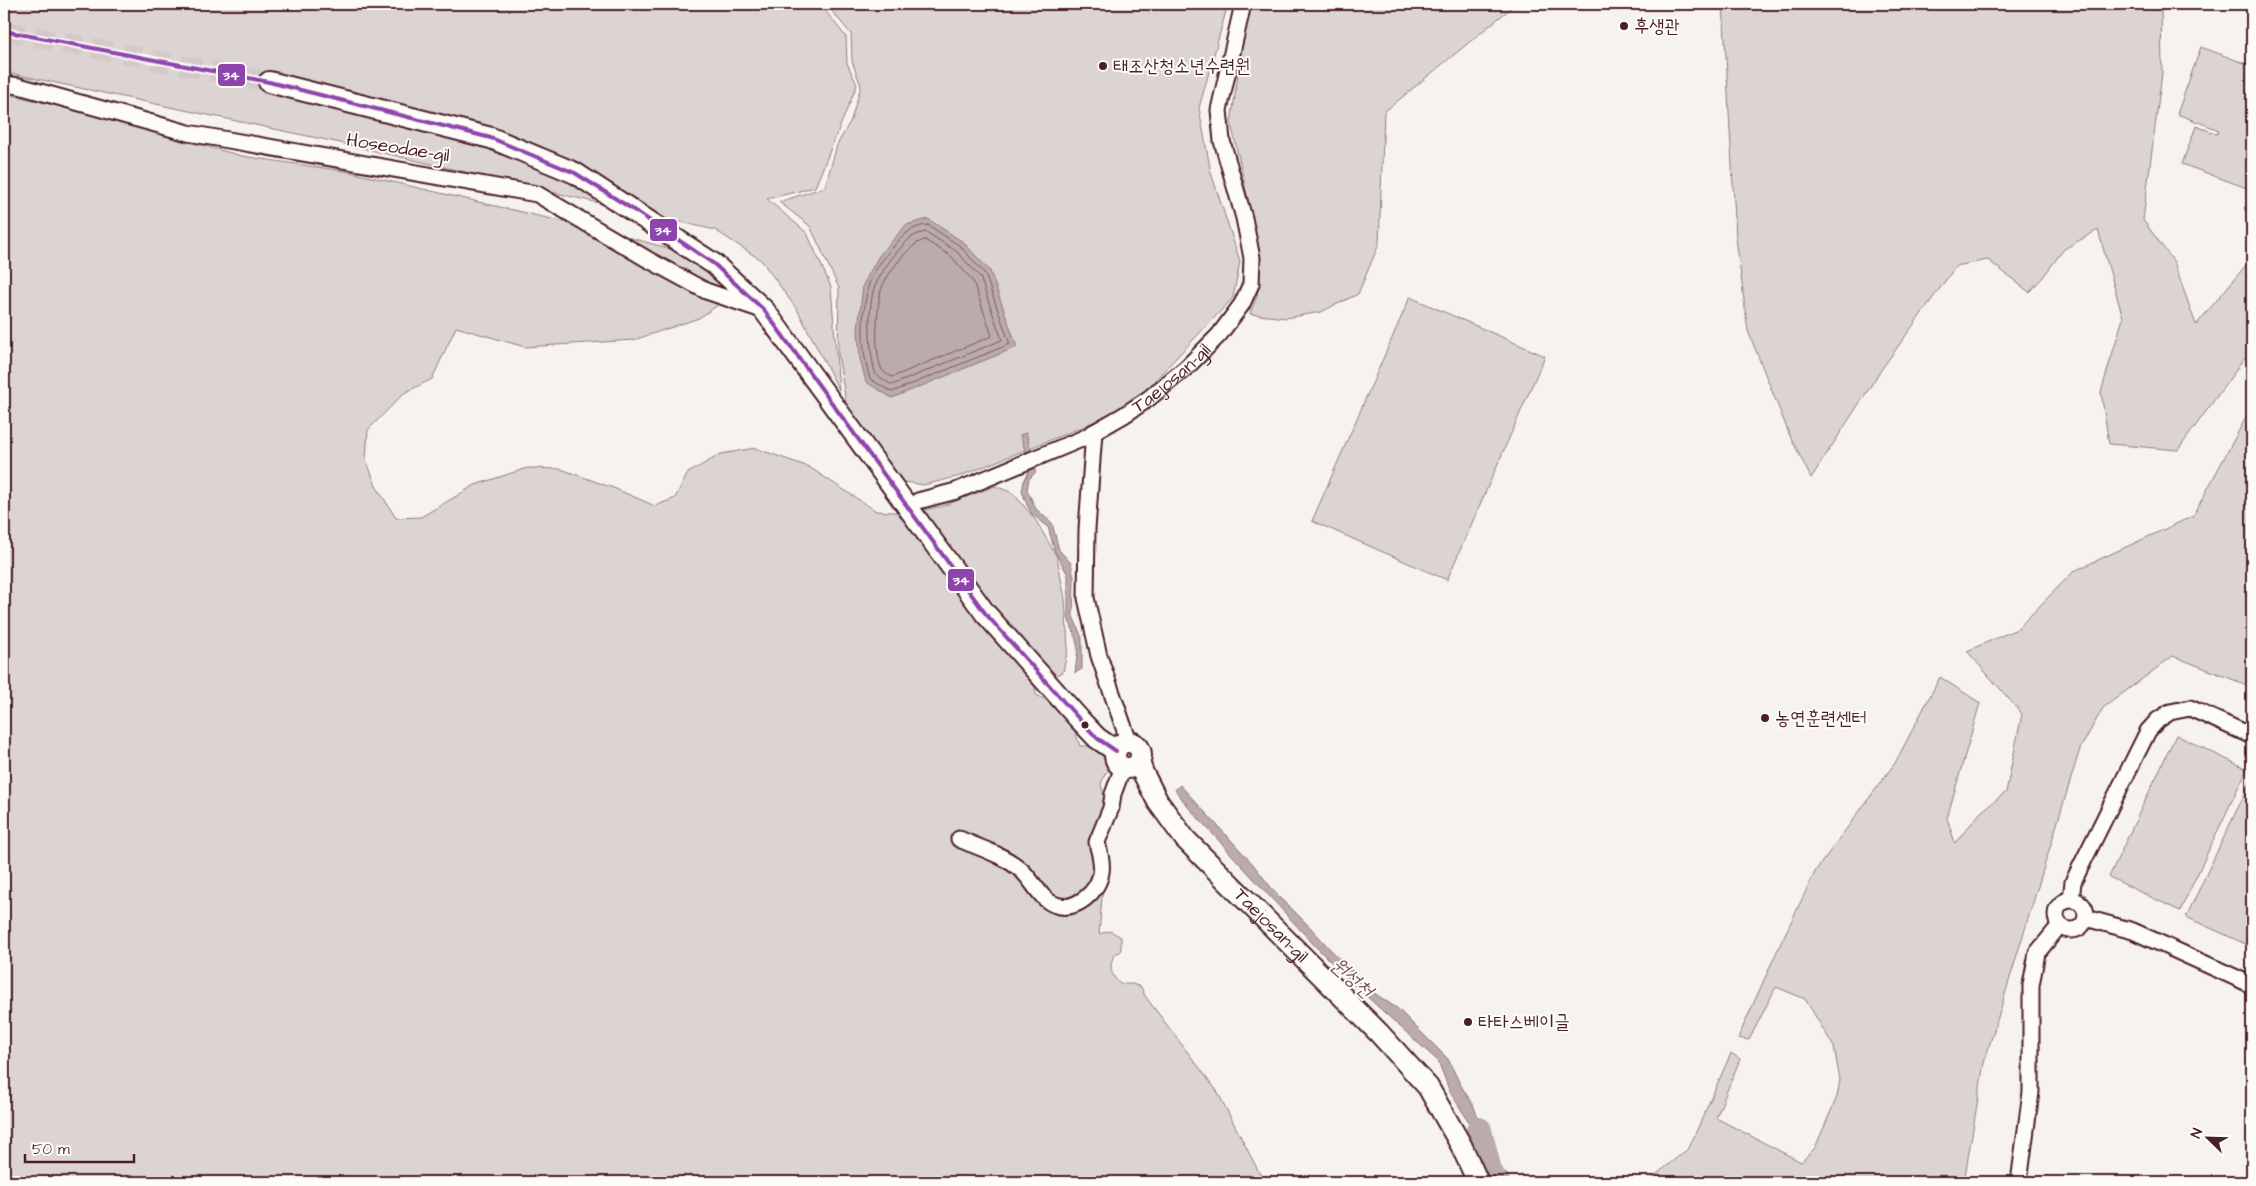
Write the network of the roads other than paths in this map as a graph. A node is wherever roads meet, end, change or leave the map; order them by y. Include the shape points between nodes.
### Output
1 (1243, 4) edge
2 (269, 82) tunnel mouth
3 (4, 84) edge
4 (764, 310) junction
5 (1094, 432) junction
6 (918, 500) dead end
7 (2252, 736) edge
8 (1127, 756) junction
9 (959, 839) dead end
10 (2071, 899) junction
11 (2086, 918) junction
12 (2060, 925) junction
13 (2252, 985) edge
14 (1478, 1182) edge
15 (2019, 1182) edge

1 - 5 street, Taejosan-gil via 1220,110 1222,141 1252,258 1251,284 1242,304 1219,335 1187,366 1148,399
2 - 4 street via 491,138 575,173 714,264
3 - 4 street, Hoseodae-gil via 188,133 537,194 706,291
4 - 8 street via 985,612 1097,738
5 - 6 street via 956,491
5 - 8 street, Taejosan-gil via 1086,598
7 - 10 street via 2190,708 2170,712 2158,720 2148,731 2073,882
8 - 9 street via 1097,842 1102,857 1101,874 1097,886 1079,902 1057,906 1043,897 1034,883 1015,866
8 - 14 street, Taejosan-gil via 1143,773 1158,802 1185,839 1380,1033 1428,1087
10 - 11 street via 2084,906
10 - 12 street via 2057,910
11 - 12 street via 2083,925 2074,930
11 - 13 street via 2133,931
12 - 15 street via 2037,954 2031,985 2031,1092

